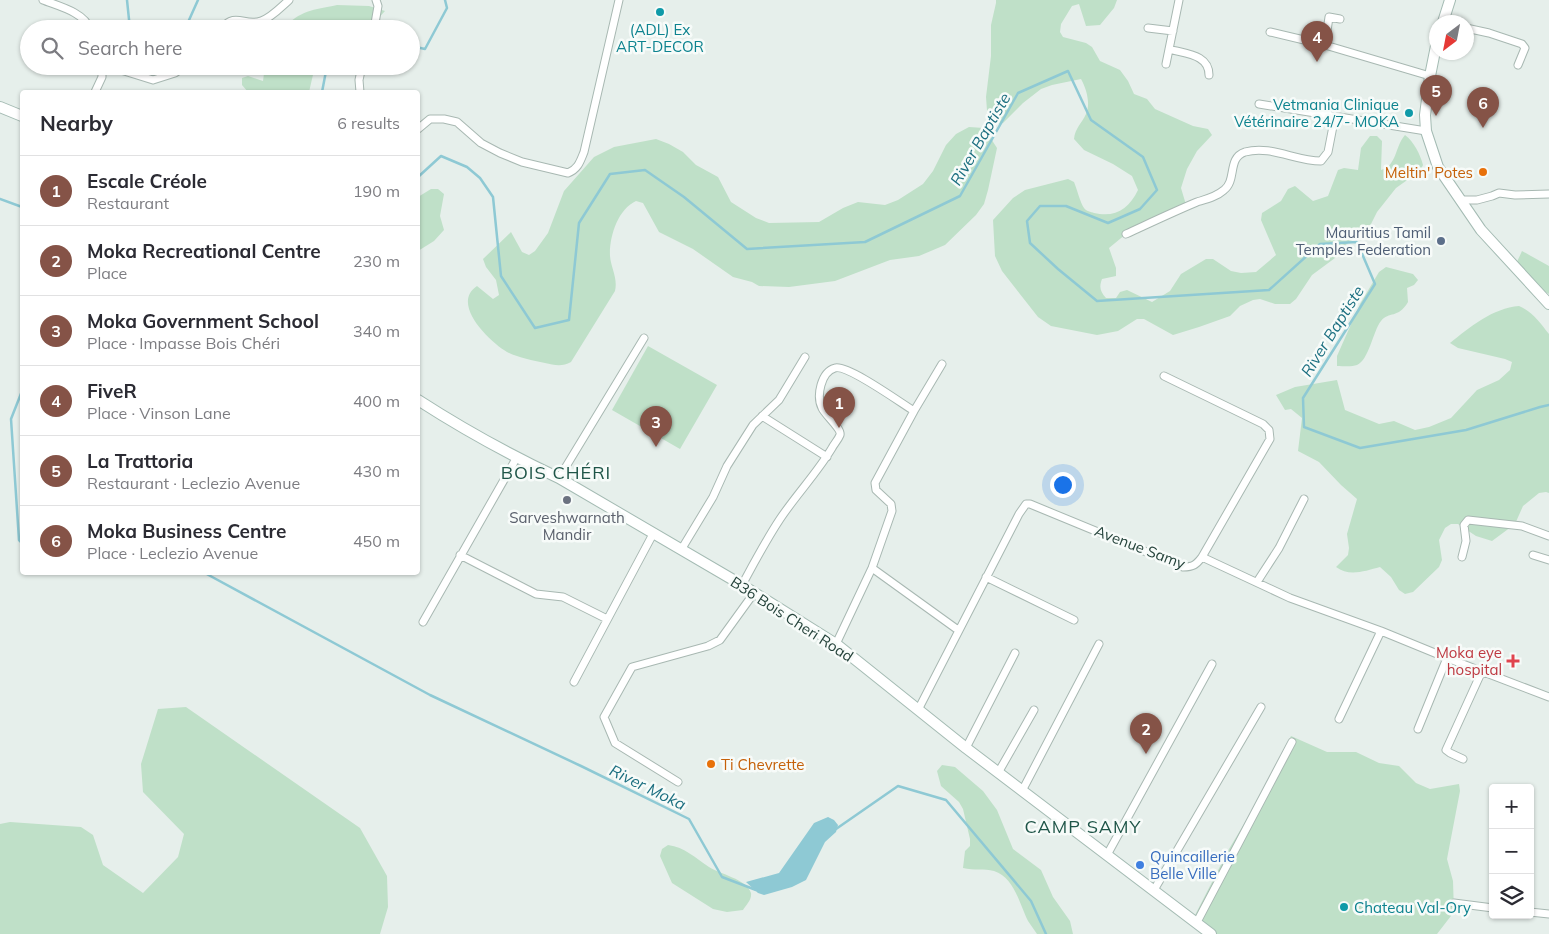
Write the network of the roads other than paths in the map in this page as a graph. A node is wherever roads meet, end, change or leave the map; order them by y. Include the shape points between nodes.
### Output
1 (43, 0) edge
2 (289, 0) edge
3 (376, 0) edge
4 (619, 0) edge
5 (1179, 0) edge
6 (1450, 0) edge
7 (1445, 15) edge
8 (1340, 19) dead end
9 (84, 20) edge
10 (263, 20) edge
11 (376, 20) edge
12 (1148, 28) dead end
13 (1474, 29) edge
14 (1173, 31) junction
15 (1270, 32) dead end
16 (1325, 45) junction
17 (1169, 49) junction
18 (1433, 60) edge
19 (1166, 64) dead end
20 (1518, 65) dead end
21 (102, 75) edge
22 (137, 75) edge
23 (169, 75) edge
24 (360, 75) edge
25 (1209, 75) dead end
26 (1430, 76) junction
27 (97, 90) edge
28 (360, 90) edge
29 (1259, 104) dead end
30 (0, 107) edge
31 (20, 115) edge
32 (1335, 116) junction
33 (420, 127) edge
34 (1426, 131) junction
35 (1549, 194) edge
36 (1461, 200) junction
37 (1126, 234) dead end
38 (1549, 304) edge
39 (644, 338) dead end
40 (805, 357) dead end
41 (942, 364) dead end
42 (1164, 376) dead end
43 (420, 401) edge
44 (914, 411) junction
45 (762, 416) junction
46 (517, 457) junction
47 (826, 457) junction
48 (559, 478) junction
49 (1304, 499) dead end
50 (653, 534) junction
51 (1549, 536) edge
52 (681, 550) junction
53 (460, 555) junction
54 (1533, 555) dead end
55 (1202, 557) junction
56 (1462, 557) dead end
57 (1549, 560) edge
58 (872, 568) junction
59 (986, 577) junction
60 (1257, 582) junction
61 (742, 585) junction
62 (754, 593) junction
63 (607, 619) junction
64 (1074, 620) dead end
65 (423, 622) dead end
66 (958, 630) junction
67 (1381, 631) junction
68 (836, 644) junction
69 (1099, 644) dead end
70 (1015, 654) dead end
71 (1447, 658) junction
72 (1212, 664) dead end
73 (1482, 671) junction
74 (574, 682) dead end
75 (1549, 697) edge
76 (1261, 707) dead end
77 (918, 710) junction
78 (1034, 710) dead end
79 (1339, 719) dead end
80 (1418, 729) dead end
81 (1292, 742) dead end
82 (966, 748) junction
83 (1463, 759) dead end
84 (998, 773) junction
85 (678, 782) dead end
86 (1022, 791) junction
87 (1106, 855) junction
88 (1154, 890) junction
89 (1454, 903) dead end
90 (1489, 907) edge
91 (1534, 912) edge
92 (1549, 914) edge
93 (1197, 922) junction
94 (1211, 934) edge

1 - 9 street via 76,13
2 - 10 street
3 - 11 street
4 - 33 street via 584,152 575,170 568,173 500,153 481,143 458,122 430,119
5 - 14 street
6 - 7 main road
8 - 16 street via 1329,17
12 - 14 street
13 - 20 street via 1522,44 1524,48
14 - 17 street
15 - 16 street
16 - 26 street
17 - 19 street
17 - 25 street via 1200,58 1209,68
18 - 26 main road
21 - 27 street
22 - 23 street via 153,80
24 - 28 street
26 - 34 main road
29 - 32 street
30 - 31 main road
32 - 34 street
32 - 37 street via 1328,152 1321,161 1277,152 1255,150 1243,153 1232,167 1227,188 1217,196
34 - 36 main road via 1438,167
35 - 36 street via 1496,195
36 - 38 main road via 1481,230
39 - 48 street
40 - 45 street via 779,400
41 - 44 street
42 - 55 street via 1263,424 1269,430 1270,438
43 - 46 main road, B36 Bois Cheri Road
44 - 47 street via 858,375 836,367 822,381 820,390 822,408 841,432
44 - 58 street via 875,483 876,490 891,504 892,511
45 - 47 street
45 - 52 street via 728,466
46 - 48 main road, B36 Bois Cheri Road
46 - 53 street
47 - 61 street via 780,519
48 - 50 main road, B36 Bois Cheri Road
49 - 60 street
50 - 52 main road, B36 Bois Cheri Road
50 - 63 street
51 - 56 street via 1522,526 1468,520 1464,525 1466,541
52 - 61 main road, B36 Bois Cheri Road
53 - 63 street via 536,594 563,597
53 - 65 street
54 - 57 street
55 - 59 street, Avenue Samy via 1192,567 1183,567 1026,504
55 - 60 street, Avenue Samy
58 - 66 street
58 - 68 street
59 - 64 street
59 - 66 street, Avenue Samy
60 - 67 street, Avenue Samy via 1290,598
61 - 62 main road, B36 Bois Cheri Road
62 - 68 main road, B36 Bois Cheri Road
62 - 85 street via 720,640 632,667 604,717 615,743
63 - 74 street
66 - 77 street, Avenue Samy
67 - 71 street, Avenue Samy
67 - 79 street
68 - 77 main road, B36 Bois Cheri Road
69 - 86 street
70 - 82 street
71 - 73 street, Avenue Samy
71 - 80 street
72 - 87 street
73 - 75 street, Avenue Samy
73 - 83 street via 1446,750
76 - 88 street
77 - 82 main road, B36 Bois Cheri Road
78 - 84 street
81 - 93 street
82 - 84 main road, B36 Bois Cheri Road
84 - 86 main road, B36 Bois Cheri Road
86 - 87 main road, B36 Bois Cheri Road
87 - 88 main road, B36 Bois Cheri Road
88 - 93 main road, B36 Bois Cheri Road
89 - 90 street
91 - 92 street
93 - 94 main road, B36 Bois Cheri Road

